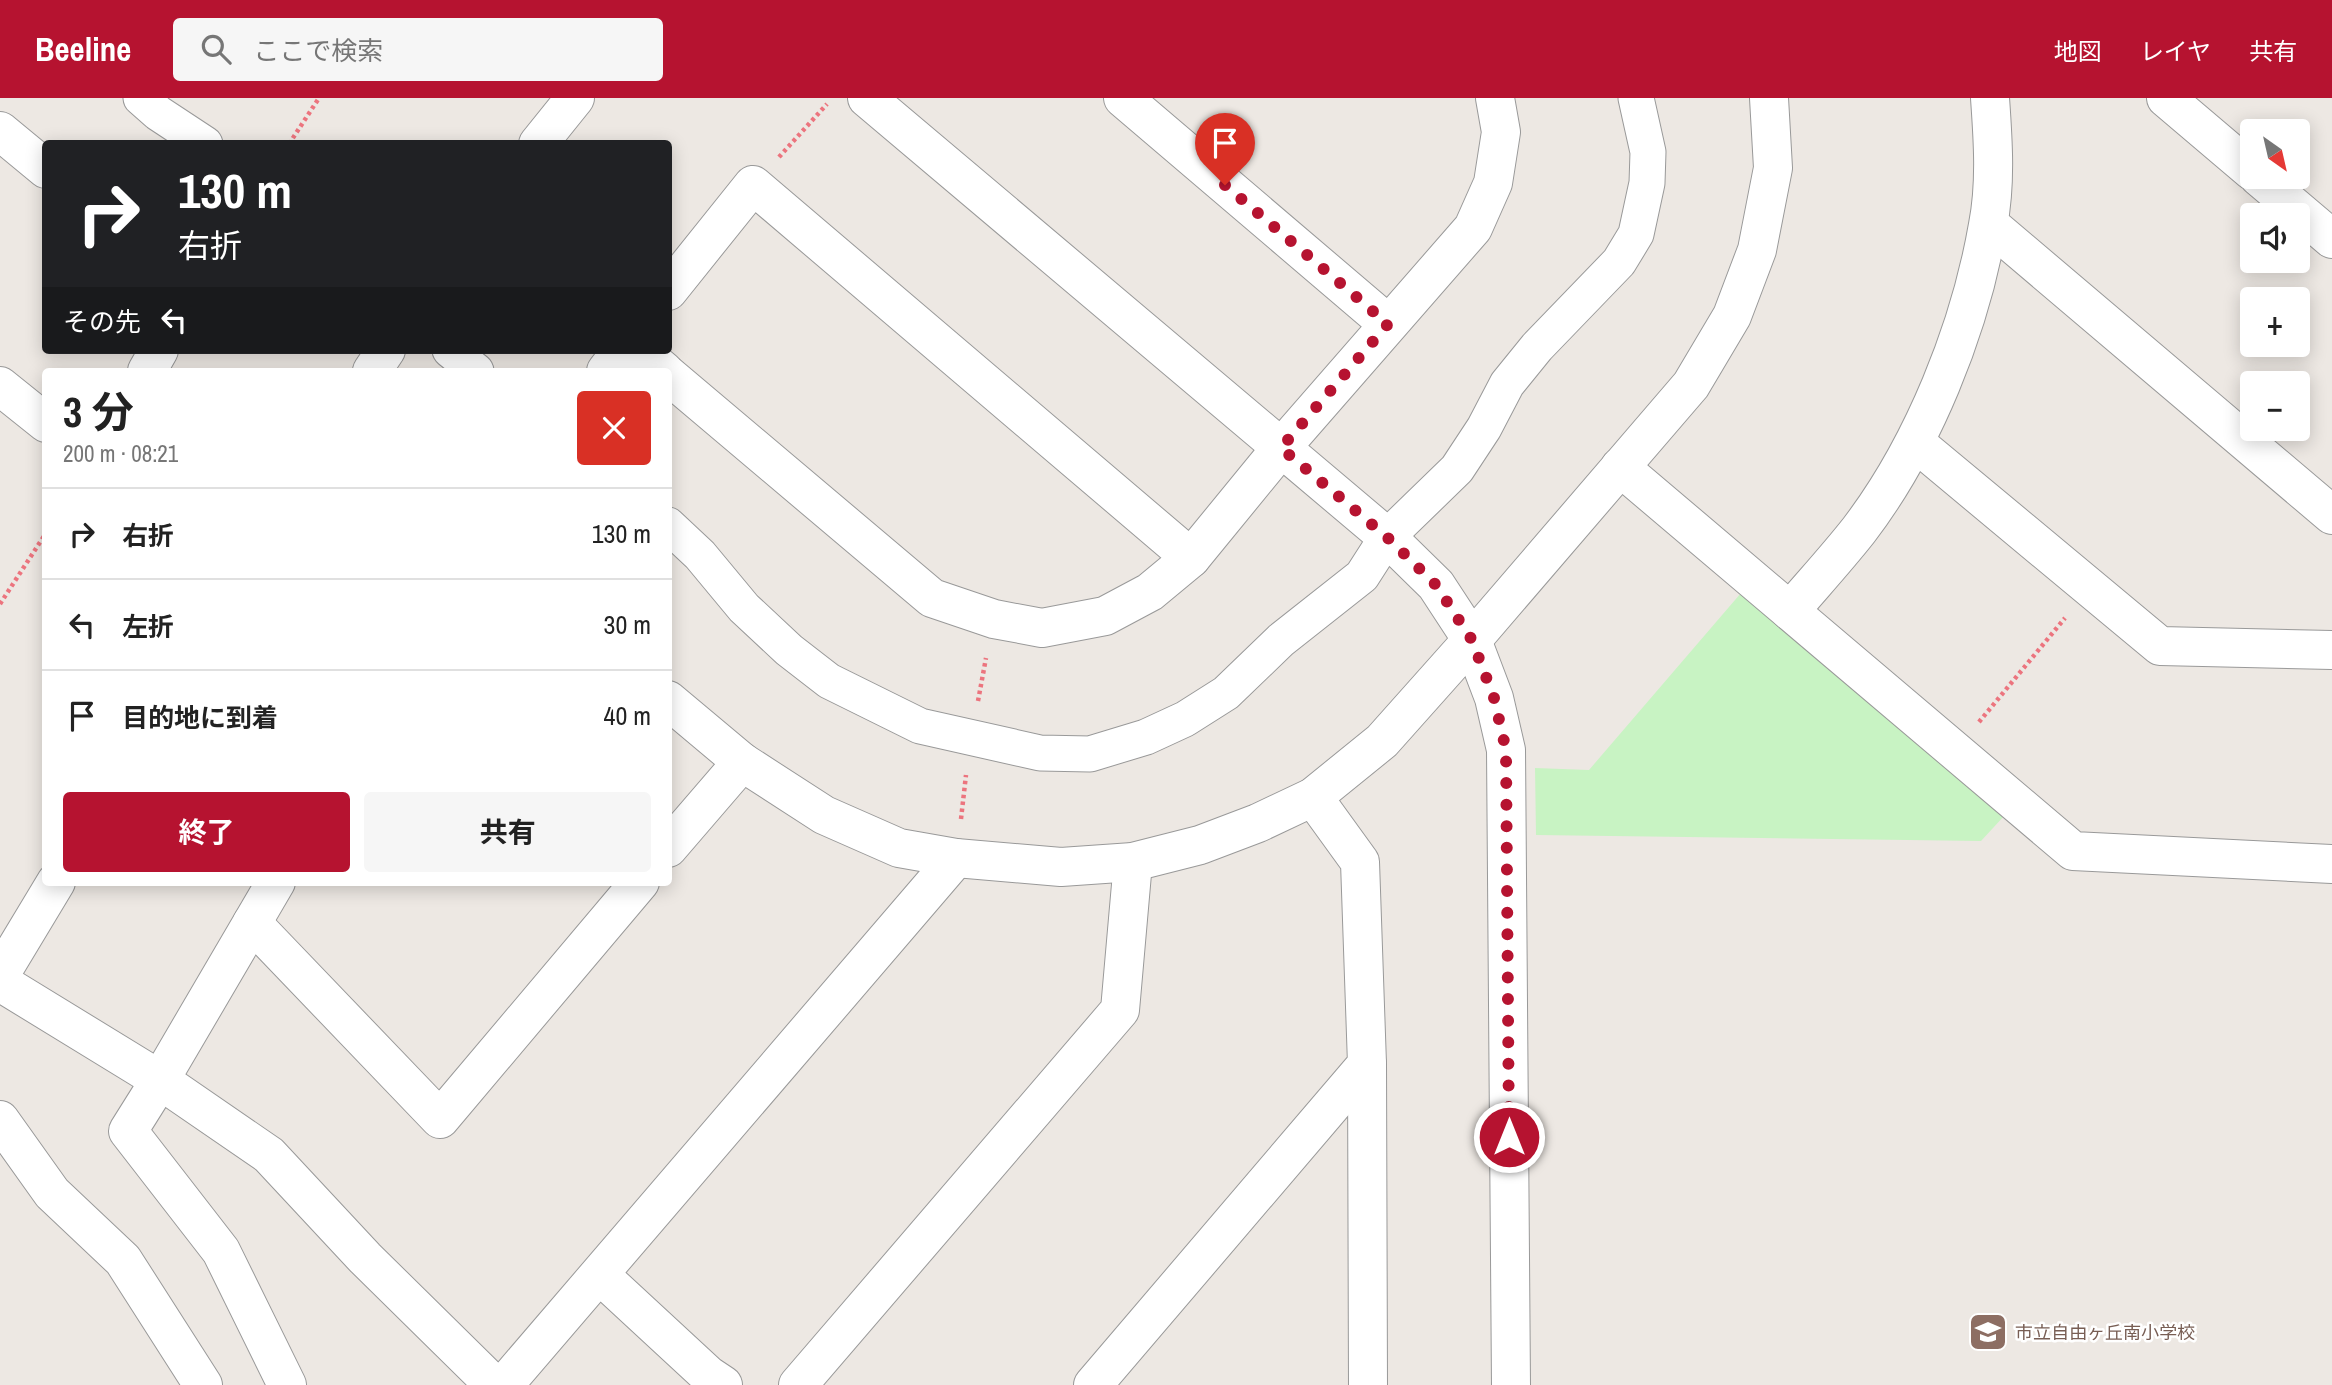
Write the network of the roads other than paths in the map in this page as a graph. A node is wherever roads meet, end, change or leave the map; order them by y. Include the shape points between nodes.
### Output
1 (141, 98) edge
2 (575, 98) edge
3 (867, 98) edge
4 (1123, 98) edge
5 (1496, 98) edge
6 (1636, 98) edge
7 (1769, 98) edge
8 (1990, 98) edge
9 (2166, 98) edge
10 (0, 131) edge
11 (199, 140) edge
12 (541, 140) edge
13 (2240, 161) edge
14 (42, 166) edge
15 (2273, 189) edge
16 (1989, 224) junction
17 (2332, 239) edge
18 (672, 286) edge
19 (1388, 324) junction
20 (455, 354) edge
21 (619, 354) edge
22 (644, 354) edge
23 (472, 368) edge
24 (608, 368) edge
25 (660, 368) edge
26 (672, 377) edge
27 (0, 386) edge
28 (42, 421) edge
29 (1916, 443) junction
30 (1281, 448) junction
31 (1620, 467) junction
32 (2332, 515) edge
33 (672, 529) edge
34 (1387, 537) junction
35 (1191, 558) junction
36 (1790, 611) junction
37 (1472, 640) junction
38 (2332, 650) edge
39 (672, 703) edge
40 (742, 762) junction
41 (1313, 797) junction
42 (672, 843) edge
43 (956, 858) junction
44 (1133, 862) junction
45 (2332, 864) edge
46 (54, 886) edge
47 (274, 886) edge
48 (637, 886) edge
49 (252, 923) junction
50 (0, 975) edge
51 (0, 982) edge
52 (1367, 1064) junction
53 (160, 1080) junction
54 (0, 1120) edge
55 (600, 1275) junction
56 (203, 1385) edge
57 (287, 1385) edge
58 (494, 1385) edge
59 (504, 1385) edge
60 (723, 1385) edge
61 (798, 1385) edge
62 (1093, 1385) edge
63 (1368, 1385) edge
64 (1511, 1385) edge

1 - 11 street
2 - 12 street
3 - 30 street
4 - 19 street
5 - 19 street via 1501,132 1493,183 1473,228
6 - 34 street via 1648,152 1636,234 1619,262 1507,384 1457,469
7 - 31 street via 1773,168 1757,250 1732,316 1691,385
8 - 16 street via 1994,147
9 - 13 street
10 - 14 street
15 - 17 street
16 - 29 street via 1962,331
16 - 32 street
18 - 35 street via 753,185
19 - 30 street
20 - 23 street
21 - 24 street
22 - 25 street
26 - 35 street via 932,598 994,619 1042,628 1105,616 1150,592
27 - 28 street
29 - 36 street via 1859,529
29 - 38 street via 2160,646
30 - 34 street
30 - 35 street
31 - 36 street
31 - 37 street
33 - 34 street via 744,608 829,681 920,726 1040,753 1090,754 1146,737 1226,692 1281,640 1362,576
34 - 37 street via 1436,585
36 - 45 street via 2073,851
37 - 41 street via 1382,741
37 - 64 street via 1494,698 1506,750
39 - 40 street
40 - 42 street
40 - 43 street via 824,815 899,848
41 - 44 street via 1211,840
41 - 52 street via 1360,862
43 - 44 street via 1061,867
43 - 55 street
44 - 61 street via 1120,1010
46 - 50 street
47 - 49 street
48 - 49 street via 440,1119
49 - 53 street
51 - 53 street
52 - 62 street
52 - 63 street
53 - 57 street via 128,1131 221,1251
53 - 58 street via 269,1155
54 - 56 street via 52,1193 123,1260
55 - 59 street
55 - 60 street

